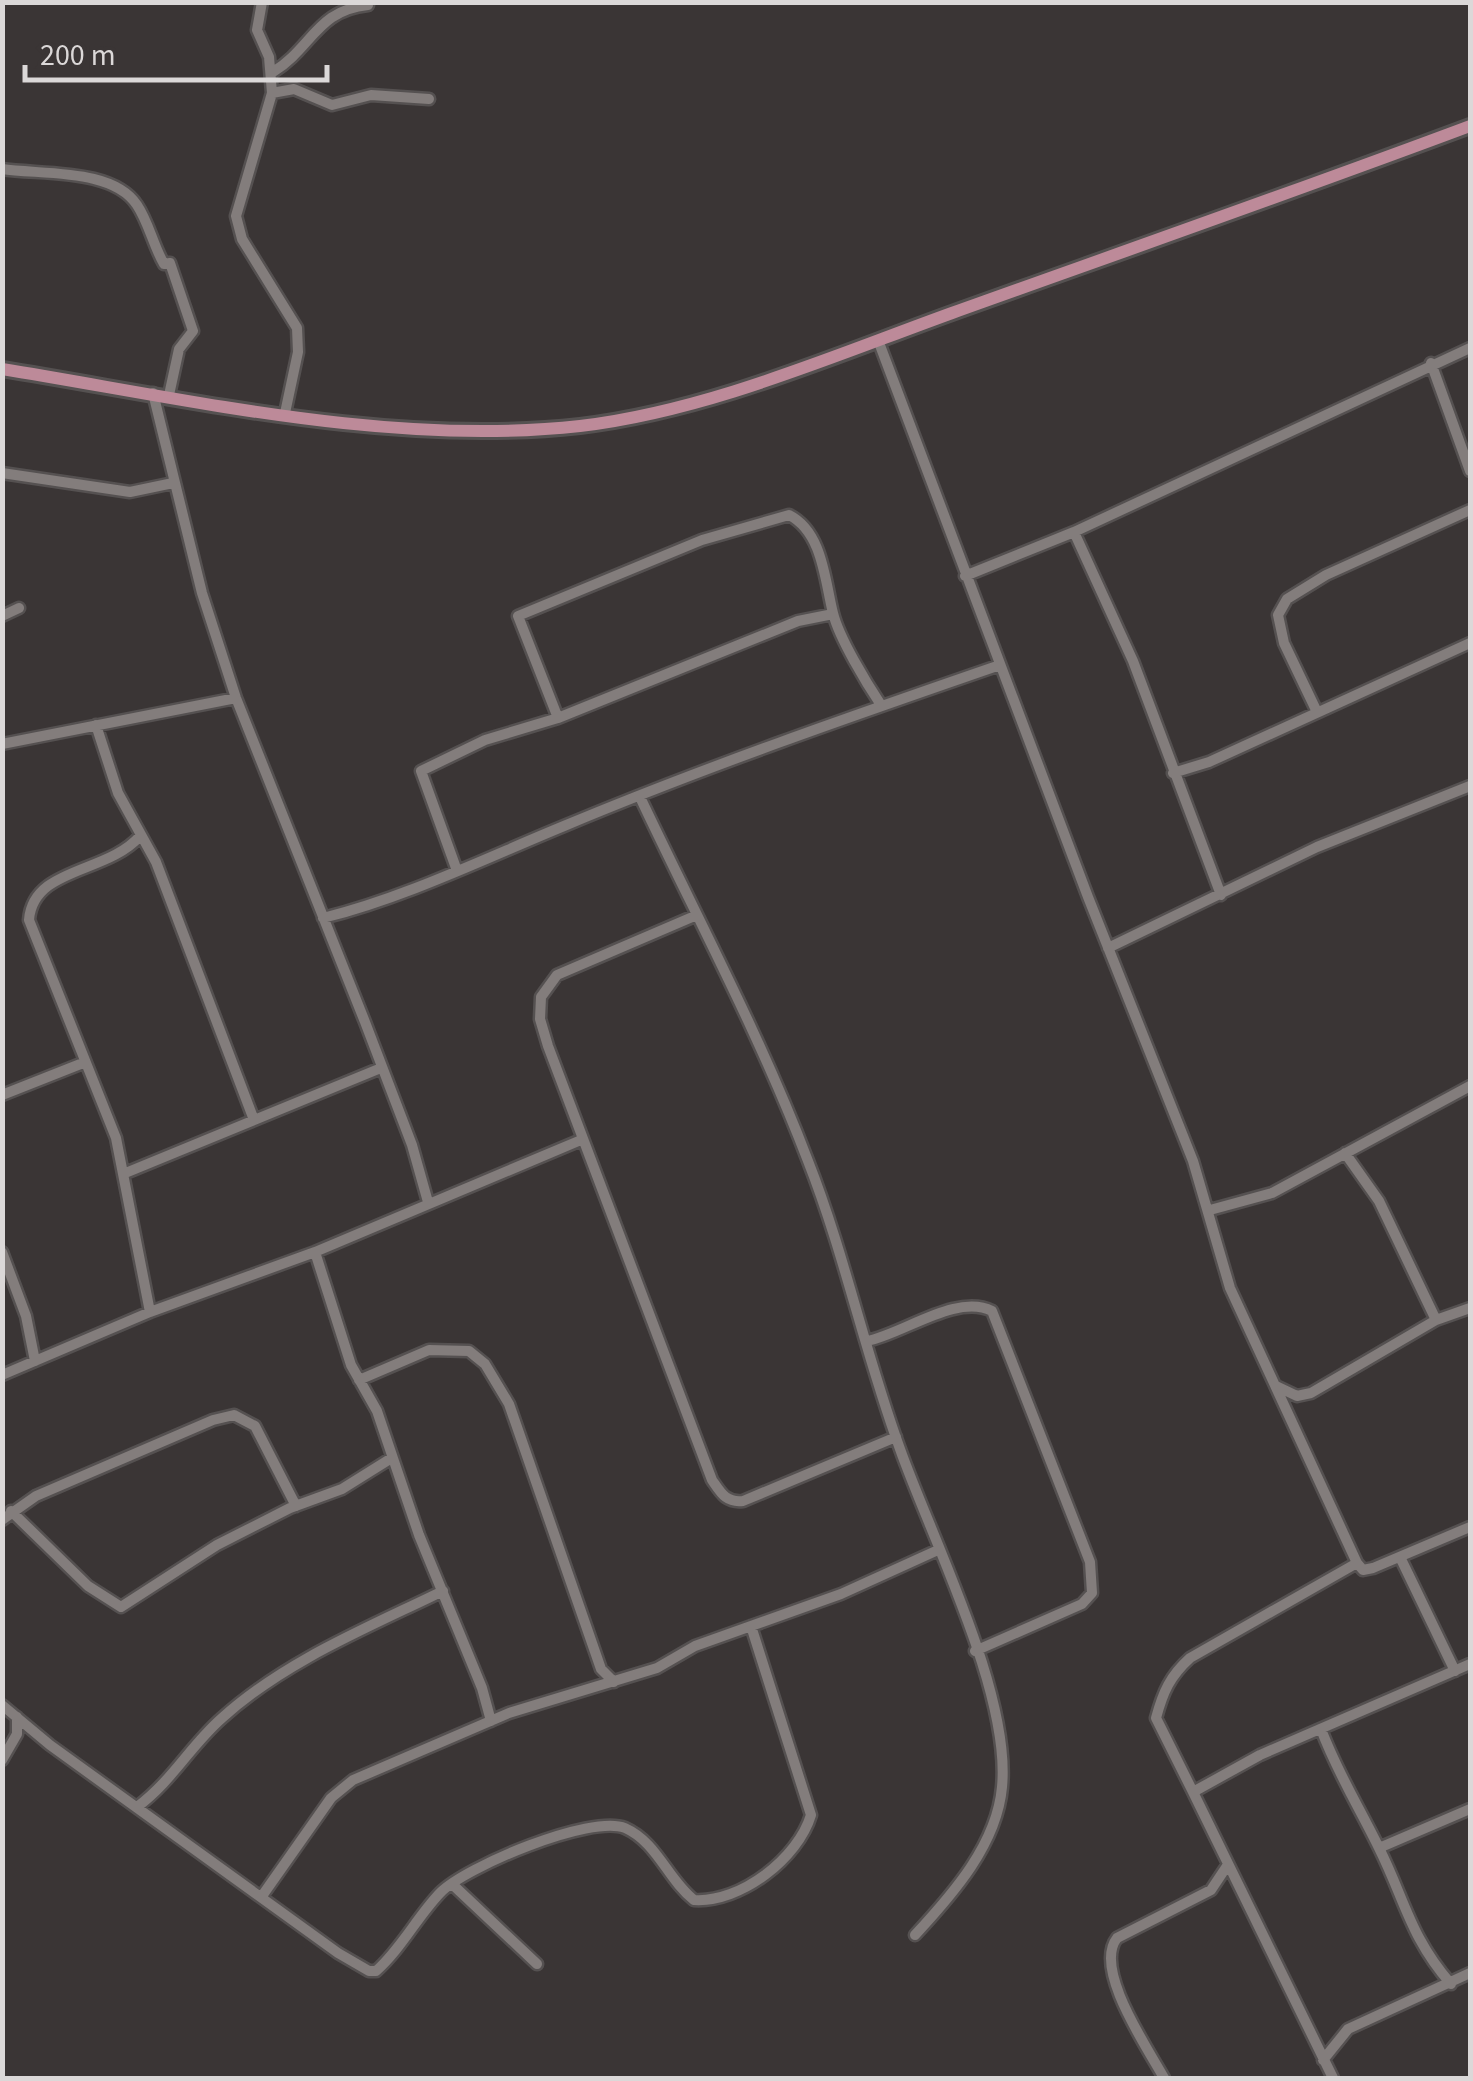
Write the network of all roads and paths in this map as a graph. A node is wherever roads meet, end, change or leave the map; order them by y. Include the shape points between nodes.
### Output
1 (262, 2) edge
2 (368, 5) dead end
3 (273, 72) junction
4 (272, 92) junction
5 (429, 99) dead end
6 (1470, 126) edge
7 (2, 169) edge
8 (878, 340) junction
9 (1470, 348) edge
10 (1431, 363) junction
11 (2, 369) edge
12 (153, 393) junction
13 (169, 395) junction
14 (285, 413) junction
15 (1470, 471) edge
16 (2, 473) edge
17 (173, 483) junction
18 (1470, 510) edge
19 (1074, 532) junction
20 (966, 576) junction
21 (18, 608) dead end
22 (833, 614) junction
23 (2, 616) edge
24 (1470, 643) edge
25 (1000, 665) junction
26 (236, 698) junction
27 (881, 705) junction
28 (1317, 712) junction
29 (558, 718) junction
30 (96, 726) junction
31 (2, 744) edge
32 (1173, 772) junction
33 (1470, 786) edge
34 (640, 797) junction
35 (140, 836) junction
36 (456, 868) junction
37 (1220, 896) junction
38 (697, 915) junction
39 (322, 918) junction
40 (1108, 948) junction
41 (83, 1062) junction
42 (381, 1068) junction
43 (1470, 1086) edge
44 (2, 1096) edge
45 (254, 1120) junction
46 (580, 1140) junction
47 (1346, 1153) junction
48 (124, 1174) junction
49 (428, 1202) junction
50 (1210, 1210) junction
51 (2, 1252) edge
52 (316, 1252) junction
53 (1470, 1308) edge
54 (150, 1312) junction
55 (1436, 1320) junction
56 (867, 1341) junction
57 (34, 1361) junction
58 (2, 1374) edge
59 (359, 1380) junction
60 (1272, 1382) junction
61 (896, 1436) junction
62 (390, 1460) junction
63 (296, 1506) junction
64 (7, 1515) edge
65 (1470, 1527) edge
66 (938, 1550) junction
67 (1400, 1557) junction
68 (1357, 1563) junction
69 (443, 1591) junction
70 (751, 1626) junction
71 (976, 1651) junction
72 (1470, 1664) edge
73 (1455, 1671) junction
74 (614, 1682) junction
75 (2, 1704) edge
76 (17, 1717) junction
77 (491, 1720) junction
78 (1321, 1729) junction
79 (2, 1760) edge
80 (1194, 1792) junction
81 (137, 1808) junction
82 (1470, 1809) edge
83 (1379, 1848) junction
84 (1227, 1866) junction
85 (452, 1884) junction
86 (262, 1896) junction
87 (915, 1935) dead end
88 (537, 1964) dead end
89 (1470, 1973) edge
90 (1450, 1984) junction
91 (1323, 2060) junction
92 (1164, 2078) edge
93 (1333, 2078) edge

1 - 3 street via 257,30
2 - 3 street via 331,16
3 - 4 street
4 - 5 street via 294,90 332,105 370,96
4 - 14 street via 236,216 242,240 297,328
6 - 8 main road
7 - 13 street via 90,179 129,194 140,208 159,256 170,263 193,331 179,349
8 - 14 main road via 708,397 582,426 406,428
8 - 20 street
9 - 10 street
10 - 15 street
10 - 19 street
11 - 12 main road
12 - 13 main road
12 - 17 street
13 - 14 main road
16 - 17 street via 130,492
17 - 26 street
18 - 28 street via 1326,575 1287,600 1278,616 1284,644
19 - 20 street
19 - 32 street via 1133,661
20 - 25 street
21 - 23 street
22 - 27 street
22 - 29 street via 798,621
22 - 29 street via 818,554 803,525 789,515 648,561 518,616
24 - 28 street
25 - 27 street
25 - 40 street
26 - 30 street
26 - 39 street
27 - 34 street
28 - 32 street
29 - 36 street via 485,740 421,770
30 - 31 street
30 - 35 street
32 - 37 street
33 - 37 street via 1317,847
34 - 36 street
34 - 38 street
35 - 41 street via 118,858 46,884 30,907 38,947
35 - 45 street via 156,862
36 - 39 street via 369,906
37 - 40 street
38 - 46 street via 548,983 540,1019
38 - 56 street via 796,1130
39 - 42 street
40 - 50 street
41 - 44 street
41 - 48 street
42 - 45 street
42 - 49 street
43 - 47 street
45 - 48 street
46 - 49 street
46 - 61 street via 712,1480 724,1496 743,1501
47 - 50 street via 1272,1193
47 - 55 street via 1392,1224
48 - 54 street
49 - 52 street
50 - 60 street via 1230,1288
51 - 57 street
52 - 54 street
52 - 59 street
53 - 55 street
54 - 57 street
55 - 60 street via 1310,1392 1298,1396
56 - 61 street
56 - 71 street via 953,1310 992,1311 1090,1562 1092,1593 1082,1604
57 - 58 street
59 - 62 street via 377,1410
59 - 74 street via 429,1350 469,1351 485,1364 510,1404 601,1669
60 - 68 street
61 - 66 street
62 - 63 street
62 - 69 street
63 - 64 street via 217,1545 120,1607
63 - 64 street via 255,1426 234,1415 114,1461
65 - 67 street
66 - 70 street
66 - 71 street
67 - 68 street via 1363,1570
67 - 73 street
68 - 80 street via 1174,1672 1156,1718
69 - 77 street
69 - 81 street via 298,1662 220,1720 166,1786
70 - 74 street
70 - 85 street via 811,1815 774,1870 738,1892 694,1900 646,1843 602,1823
71 - 87 street via 1001,1746 998,1811 956,1886
72 - 73 street
73 - 78 street
74 - 77 street
75 - 76 street
76 - 79 street via 17,1734
76 - 81 street
77 - 86 street via 342,1787
78 - 80 street
78 - 83 street via 1341,1783
80 - 84 street
81 - 86 street
82 - 83 street
83 - 90 street via 1414,1937
84 - 91 street
84 - 92 street via 1211,1890 1117,1938 1110,1948 1108,1964 1122,2000
85 - 86 street via 384,1964 369,1971
85 - 88 street
89 - 90 street
90 - 91 street via 1348,2029
91 - 93 street

